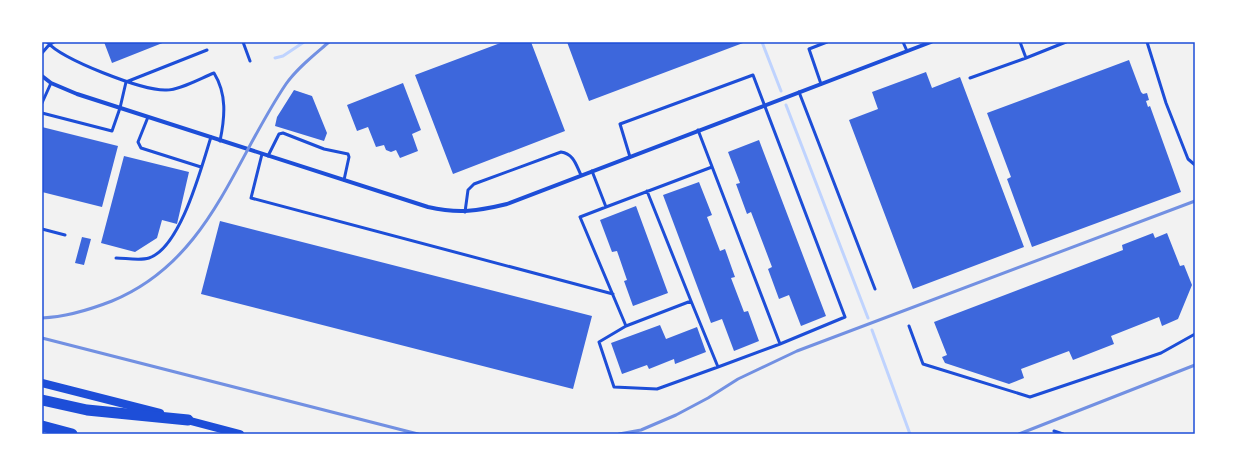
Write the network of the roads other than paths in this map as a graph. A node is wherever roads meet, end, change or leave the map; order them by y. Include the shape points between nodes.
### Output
1 (54, 42) edge
2 (243, 42) edge
3 (827, 42) edge
4 (903, 42) edge
5 (931, 42) edge
6 (1020, 42) edge
7 (1066, 42) edge
8 (1147, 42) edge
9 (48, 43) edge
10 (207, 50) dead end
11 (907, 51) junction
12 (42, 53) edge
13 (1026, 58) junction
14 (250, 61) dead end
15 (42, 76) edge
16 (970, 78) dead end
17 (126, 82) junction
18 (51, 83) junction
19 (821, 84) junction
20 (799, 92) junction
21 (42, 103) edge
22 (765, 105) junction
23 (120, 108) junction
24 (42, 113) edge
25 (148, 117) junction
26 (698, 130) junction
27 (211, 138) junction
28 (220, 140) junction
29 (262, 154) junction
30 (268, 156) junction
31 (630, 156) junction
32 (1195, 165) edge
33 (201, 167) junction
34 (712, 167) junction
35 (592, 171) junction
36 (581, 176) junction
37 (344, 180) junction
38 (647, 191) junction
39 (606, 207) junction
40 (465, 212) junction
41 (42, 229) edge
42 (65, 235) dead end
43 (116, 258) dead end
44 (875, 289) dead end
45 (613, 294) junction
46 (691, 301) junction
47 (626, 326) junction
48 (909, 326) dead end
49 (1195, 334) edge
50 (780, 344) junction
51 (718, 367) junction
52 (42, 383) edge
53 (42, 400) edge
54 (188, 420) junction
55 (42, 426) edge
56 (1054, 431) dead end
57 (72, 434) edge
58 (240, 434) edge
59 (1063, 434) edge

1 - 9 lane
2 - 14 lane
3 - 19 lane via 809,49
4 - 11 lane
5 - 11 street
6 - 13 lane
7 - 13 lane
8 - 32 lane via 1166,103 1188,159
9 - 12 lane
9 - 17 lane via 70,58
10 - 17 lane
11 - 19 street
13 - 16 lane
15 - 18 street
17 - 23 lane
17 - 28 lane via 166,90 214,73 225,107
18 - 21 lane
18 - 23 street
19 - 20 street
20 - 22 street
20 - 44 lane
22 - 26 street
22 - 31 lane via 753,75 620,124
22 - 50 lane via 845,317
23 - 24 lane via 112,130
23 - 25 street
25 - 27 street
25 - 33 lane via 138,142 141,148
26 - 31 street
26 - 34 lane
27 - 28 street
27 - 33 lane
28 - 29 street
29 - 30 street
29 - 45 lane via 251,198
30 - 37 street
30 - 37 lane via 279,134 283,133 324,149 348,154
31 - 35 street
33 - 43 lane via 184,217 160,252 148,258
34 - 38 lane
34 - 50 lane
35 - 36 street
35 - 39 lane
36 - 40 street via 507,204
36 - 40 lane via 572,157 561,152 474,184 468,190
37 - 40 street via 428,207
38 - 39 lane
38 - 46 lane
39 - 45 lane via 580,216
41 - 42 lane
45 - 47 lane
46 - 47 lane
46 - 51 lane
47 - 51 lane via 599,342 614,387 657,389
48 - 49 lane via 923,364 1030,397 1161,353
50 - 51 lane
52 - 54 main road
53 - 54 highway via 87,410
54 - 58 main road
55 - 57 highway
56 - 59 lane

